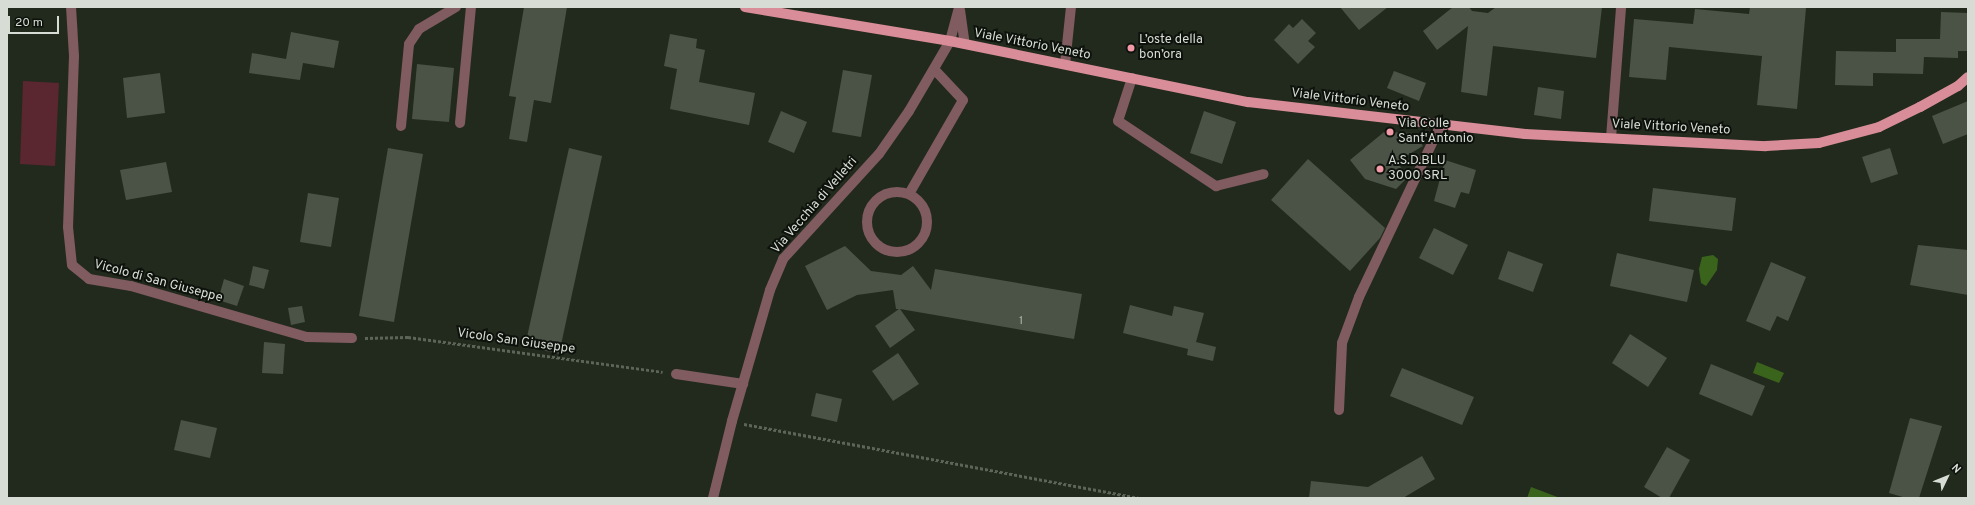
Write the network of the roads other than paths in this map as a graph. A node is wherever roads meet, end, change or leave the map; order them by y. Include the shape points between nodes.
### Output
1 (71, 7) edge
2 (456, 7) edge
3 (471, 7) edge
4 (745, 7) edge
5 (959, 7) edge
6 (1071, 7) edge
7 (1621, 7) edge
8 (950, 41) junction
9 (965, 44) junction
10 (1065, 64) junction
11 (934, 69) junction
12 (1968, 77) edge
13 (1132, 78) junction
14 (460, 123) dead end
15 (1441, 124) junction
16 (401, 126) dead end
17 (1611, 138) junction
18 (1264, 174) dead end
19 (909, 194) junction
20 (352, 338) road end
21 (676, 374) road end
22 (743, 384) junction
23 (1340, 410) dead end
24 (713, 498) edge

1 - 20 street, Vicolo di San Giuseppe via 74,56 68,227 72,266 89,279 131,286 307,337
2 - 16 street via 418,29 409,44
3 - 14 street
4 - 8 main road, Viale Vittorio Veneto
5 - 8 street
5 - 9 street
6 - 10 street
7 - 17 street
8 - 9 main road, Viale Vittorio Veneto
8 - 11 street, Via Vecchia di Velletri
9 - 10 main road, Viale Vittorio Veneto
10 - 13 main road, Viale Vittorio Veneto
11 - 19 street via 963,100
11 - 22 street, Via Vecchia di Velletri via 879,154 783,259 770,290
12 - 17 main road, Viale Vittorio Veneto via 1933,100 1879,127 1819,143 1766,146
13 - 15 main road, Viale Vittorio Veneto via 1248,102
13 - 18 street via 1118,121 1216,186
15 - 17 main road, Viale Vittorio Veneto via 1525,134
15 - 23 street via 1359,297 1342,343
19 - 19 street via 899,192 885,195 869,212 869,232 873,240 889,251 899,252 917,245 927,227 924,207
21 - 22 street
22 - 24 street, Via Vecchia di Velletri

